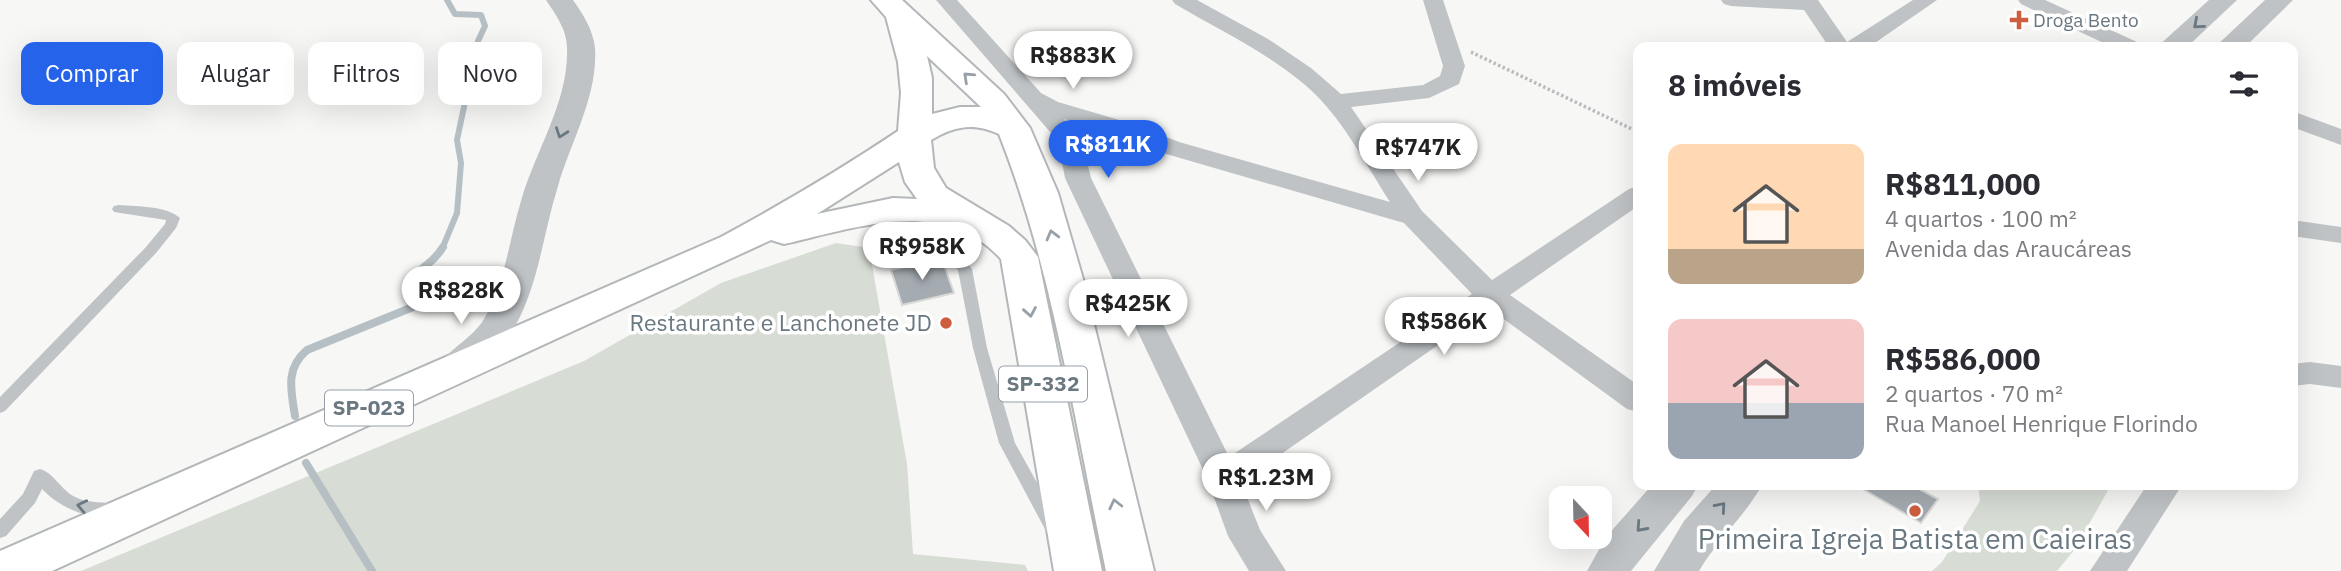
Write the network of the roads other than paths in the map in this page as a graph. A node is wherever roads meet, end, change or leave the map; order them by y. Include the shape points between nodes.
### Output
1 (559, 0) edge
2 (946, 0) edge
3 (1182, 0) edge
4 (1433, 0) edge
5 (1731, 0) edge
6 (1927, 0) edge
7 (2028, 0) edge
8 (2224, 0) edge
9 (2280, 0) edge
10 (1809, 2) edge
11 (892, 8) edge
12 (1837, 42) edge
13 (1862, 42) edge
14 (2118, 42) edge
15 (2177, 42) edge
16 (2234, 42) edge
17 (916, 79) junction
18 (1336, 102) junction
19 (1023, 113) junction
20 (2298, 120) edge
21 (1098, 121) junction
22 (1125, 129) junction
23 (912, 135) junction
24 (2341, 138) edge
25 (1070, 140) junction
26 (1170, 147) junction
27 (1105, 150) junction
28 (1078, 178) junction
29 (833, 190) junction
30 (1633, 197) edge
31 (119, 209) dead end
32 (918, 210) junction
33 (1413, 217) junction
34 (971, 220) junction
35 (2298, 229) edge
36 (2341, 235) edge
37 (734, 246) junction
38 (1490, 295) junction
39 (452, 371) junction
40 (2298, 374) edge
41 (2341, 377) edge
42 (1633, 397) edge
43 (0, 407) edge
44 (1223, 478) junction
45 (1673, 490) edge
46 (1737, 490) edge
47 (2162, 490) edge
48 (136, 511) junction
49 (0, 531) edge
50 (4, 571) edge
51 (1077, 571) edge
52 (1130, 571) edge
53 (1268, 571) edge
54 (1609, 571) edge
55 (1676, 571) edge
56 (2108, 571) edge

1 -> 39 street via 575,26 581,48 576,91 536,203 517,282 500,322 476,352
2 - 19 street
3 - 18 street via 1303,73
4 - 18 street via 1454,66 1451,79 1429,91
5 - 10 street
6 - 13 street
7 - 14 street
8 -> 15 street
9 - 16 street
10 - 12 street
11 - 17 main road, SP-332
19 -> 11 main road, SP-332 via 993,101
17 - 23 main road, SP-332 via 918,104
17 - 29 main road via 885,141
18 - 33 street
19 - 21 street via 1050,107
19 - 23 main road via 998,119 969,116
19 - 25 street
52 -> 19 main road, SP-332
20 - 24 street
21 - 22 street
21 - 25 street
22 - 26 street
22 - 27 street
23 - 29 main road, SP-023
23 - 34 main road, SP-332 via 918,170 933,196
25 - 27 street via 1087,149
25 - 28 street
26 - 27 street
26 - 33 street
27 - 28 street
28 - 44 street
29 - 37 main road, SP-023
30 - 38 street
31 - 43 lane via 173,218 151,250
32 - 34 main road, SP-023
32 - 37 main road, SP-023 via 870,212
32 - 51 lane via 965,269 980,348 1007,443
33 - 38 street
34 -> 51 main road, SP-332 via 1001,237 1021,264
35 - 36 street
37 - 39 main road, SP-023
38 - 42 street
38 - 44 street
39 - 48 main road, SP-023
40 - 41 street
44 - 53 street via 1245,536
45 -> 54 street via 1621,550
55 -> 46 street via 1699,533
47 - 56 street
48 -> 49 lane via 68,503 40,475 29,498
48 - 50 main road, SP-023

